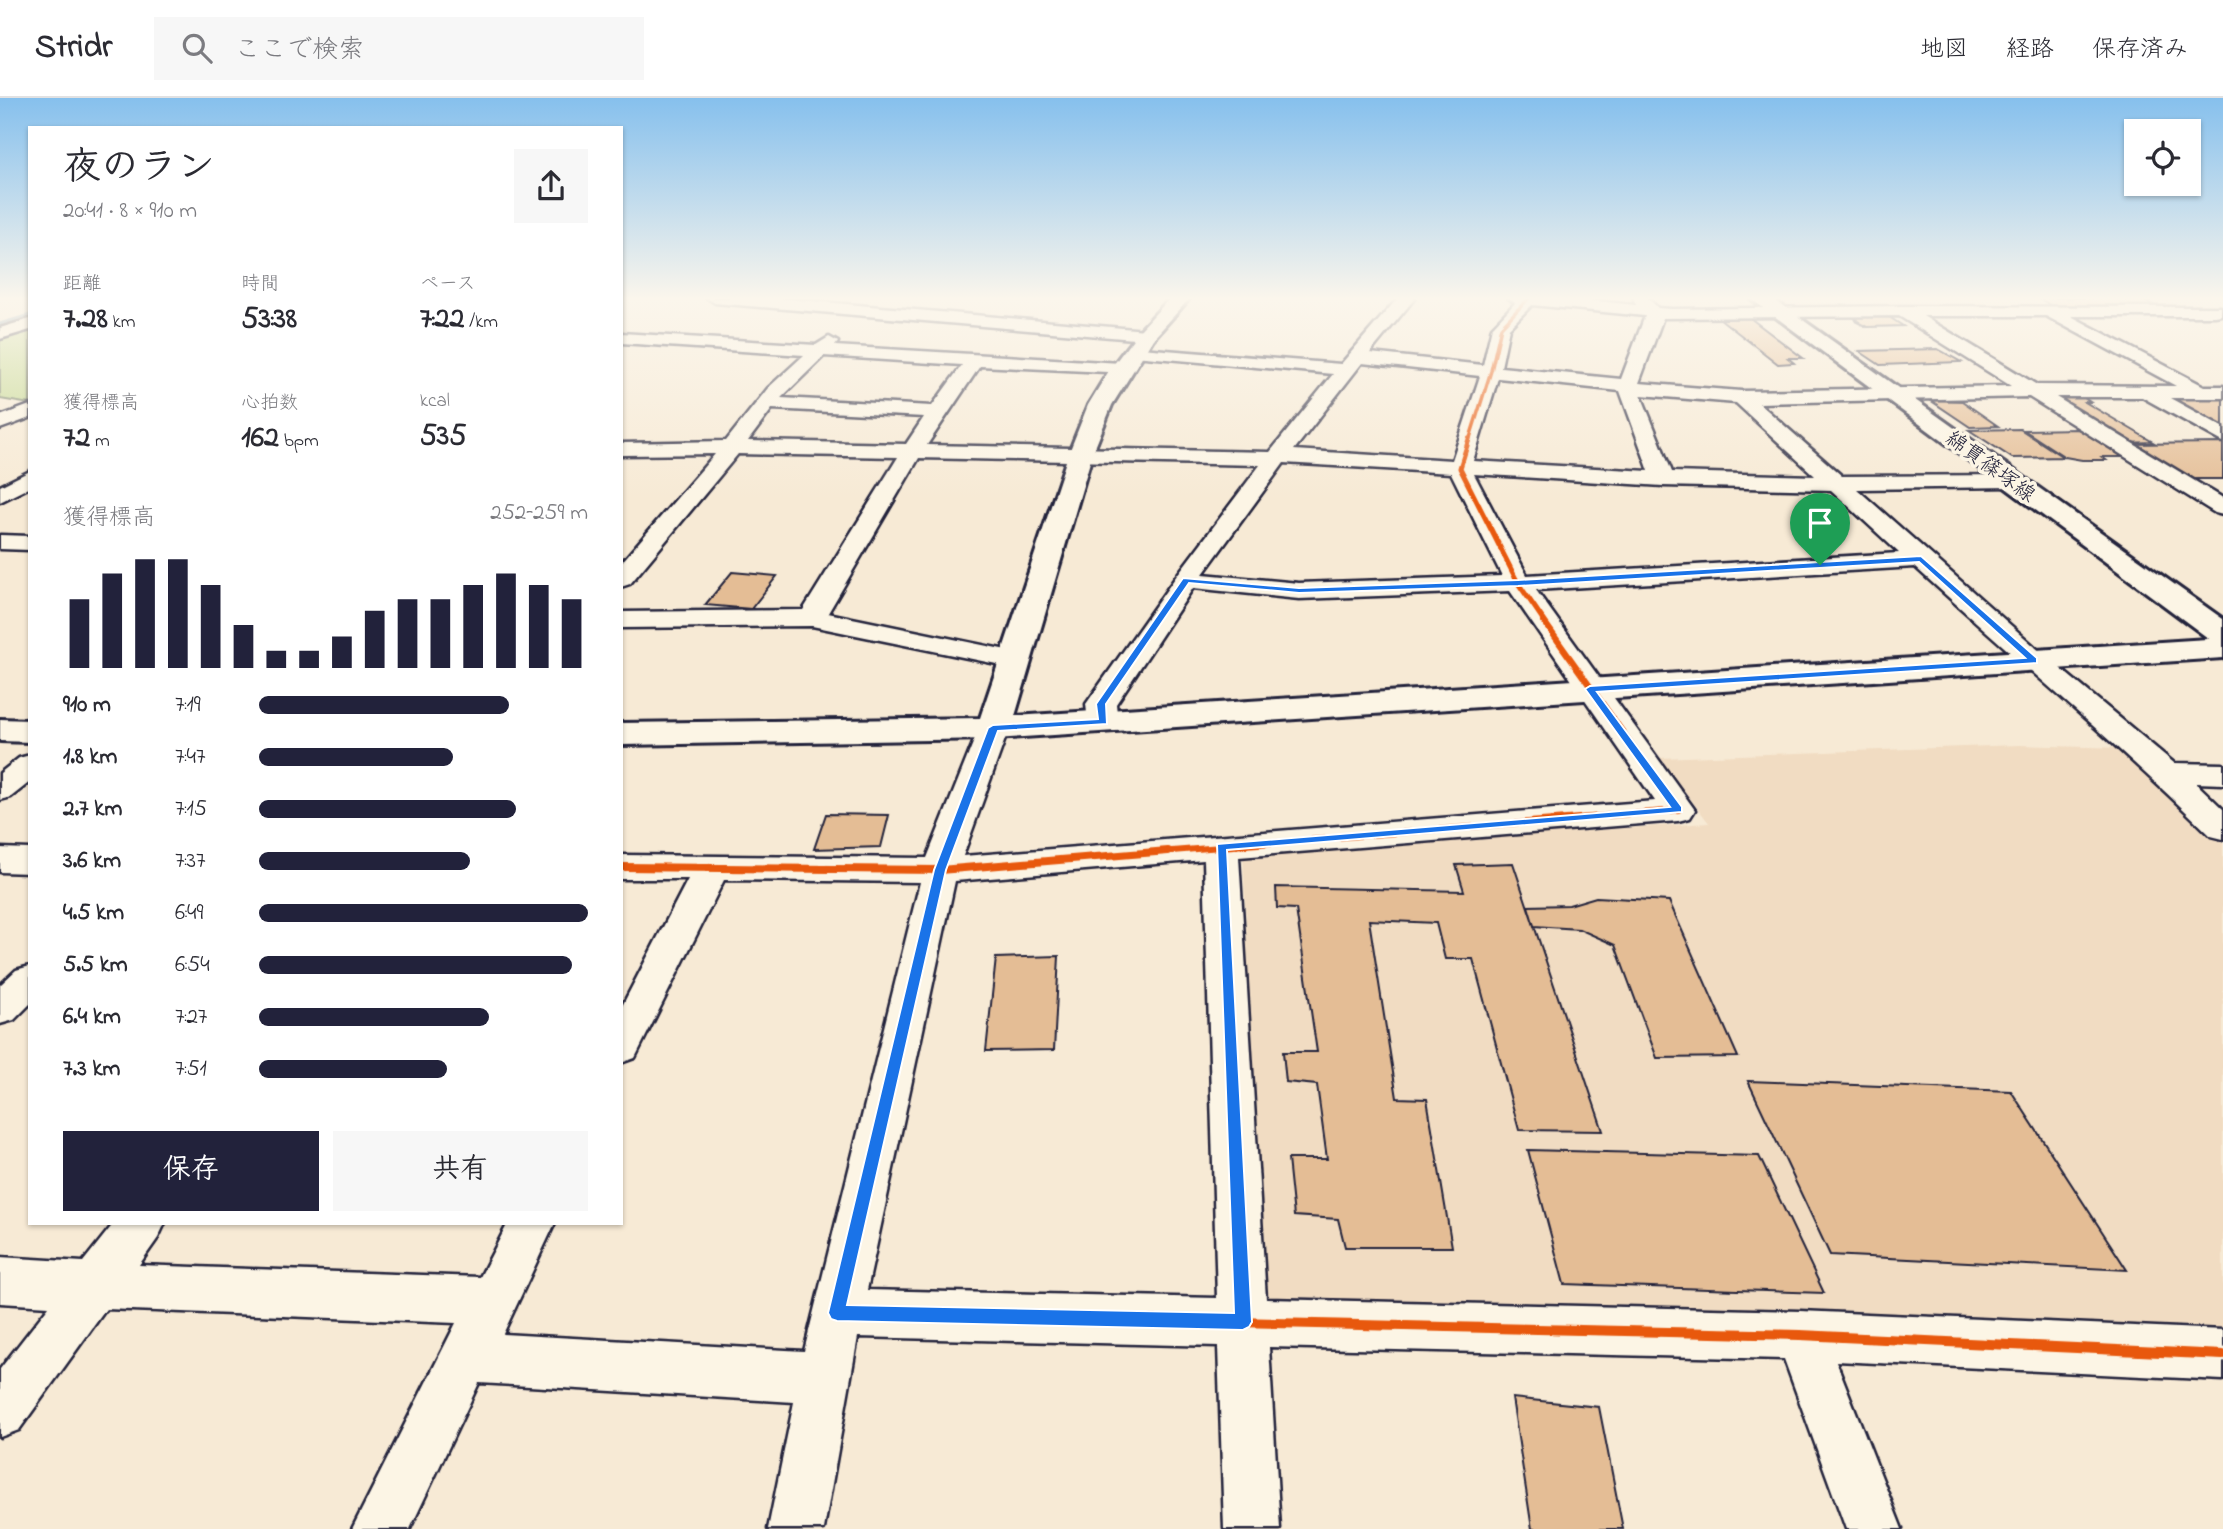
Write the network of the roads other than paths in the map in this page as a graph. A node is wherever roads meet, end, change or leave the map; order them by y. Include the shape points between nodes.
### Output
1 (802, 365) edge
2 (972, 365) edge
3 (1126, 365) edge
4 (1351, 365) edge
5 (1383, 365) edge
6 (1492, 365) edge
7 (1637, 365) edge
8 (1851, 365) edge
9 (1992, 365) edge
10 (2150, 365) edge
11 (1491, 371) junction
12 (1628, 386) junction
13 (2035, 391) junction
14 (2144, 392) junction
15 (2201, 392) junction
16 (2223, 392) edge
17 (1892, 395) junction
18 (1741, 397) junction
19 (766, 403) junction
20 (0, 404) edge
21 (28, 410) edge
22 (28, 411) edge
23 (936, 412) junction
24 (0, 423) edge
25 (2223, 436) edge
26 (732, 447) junction
27 (623, 449) edge
28 (911, 450) junction
29 (1080, 455) junction
30 (1277, 458) junction
31 (1460, 468) junction
32 (28, 479) edge
33 (1663, 479) junction
34 (2011, 480) junction
35 (1837, 483) junction
36 (0, 495) edge
37 (2222, 507) edge
38 (0, 542) edge
39 (28, 543) edge
40 (1921, 559) junction
41 (623, 577) edge
42 (1186, 580) junction
43 (1518, 583) junction
44 (812, 618) junction
45 (623, 620) edge
46 (2223, 634) edge
47 (2223, 648) edge
48 (1016, 660) junction
49 (2033, 660) junction
50 (1590, 689) junction
51 (1103, 722) junction
52 (993, 728) junction
53 (0, 730) edge
54 (28, 731) edge
55 (623, 734) edge
56 (28, 767) edge
57 (2166, 773) junction
58 (2223, 775) edge
59 (0, 790) edge
60 (2223, 828) edge
61 (1221, 846) junction
62 (0, 860) edge
63 (28, 861) edge
64 (713, 866) junction
65 (623, 867) edge
66 (940, 870) junction
67 (28, 982) edge
68 (0, 1009) edge
69 (623, 1043) edge
70 (140, 1225) edge
71 (531, 1225) edge
72 (0, 1280) edge
73 (94, 1286) junction
74 (492, 1301) junction
75 (837, 1313) junction
76 (1243, 1322) junction
77 (1800, 1335) junction
78 (2223, 1355) edge
79 (465, 1357) junction
80 (823, 1378) junction
81 (0, 1411) edge
82 (380, 1529) edge
83 (796, 1529) edge
84 (1252, 1529) edge
85 (1874, 1529) edge

1 - 19 street
2 - 23 street
3 - 29 street via 1100,405
4 - 30 street
5 - 11 street
6 - 11 street
7 - 12 street
8 - 17 street, 綿貫篠塚線
9 - 13 street
10 - 15 street
11 - 12 street
11 - 31 street
12 - 18 street
12 - 33 street
13 - 14 street
13 - 17 street
13 - 37 street
14 - 15 street
14 - 25 street
15 - 16 street
17 - 18 street
17 - 34 street, 綿貫篠塚線
18 - 35 street
19 - 23 street
19 - 26 street
20 - 21 street
22 - 24 street
23 - 28 street
26 - 27 street
26 - 28 street
26 - 41 street
28 - 29 street
28 - 44 street
29 - 30 street
29 - 48 street
30 - 31 street
30 - 42 street
31 - 33 street
31 - 43 street
32 - 36 street
33 - 35 street
34 - 35 street
34 - 46 street, 綿貫篠塚線
35 - 40 street
38 - 39 street
40 - 43 street
40 - 49 street
42 - 43 street via 1299,591
42 - 51 street via 1101,704
43 - 50 street
44 - 45 street
44 - 48 street
47 - 49 street
48 - 52 street
49 - 50 street
49 - 57 street
50 - 51 street
50 - 61 street via 1678,810
51 - 52 street
52 - 55 street
52 - 66 street
53 - 54 street
56 - 59 street
57 - 58 street
57 - 60 street
61 - 66 street
61 - 76 street
62 - 63 street
64 - 65 street
64 - 66 street
64 - 69 street
66 - 75 street
67 - 68 street
70 - 73 street
71 - 74 street
72 - 73 street
73 - 74 street
73 - 81 street
74 - 79 street
75 - 76 street
75 - 80 street
76 - 77 street
76 - 84 street
77 - 78 street
77 - 85 street
79 - 80 street
79 - 82 street
80 - 83 street

